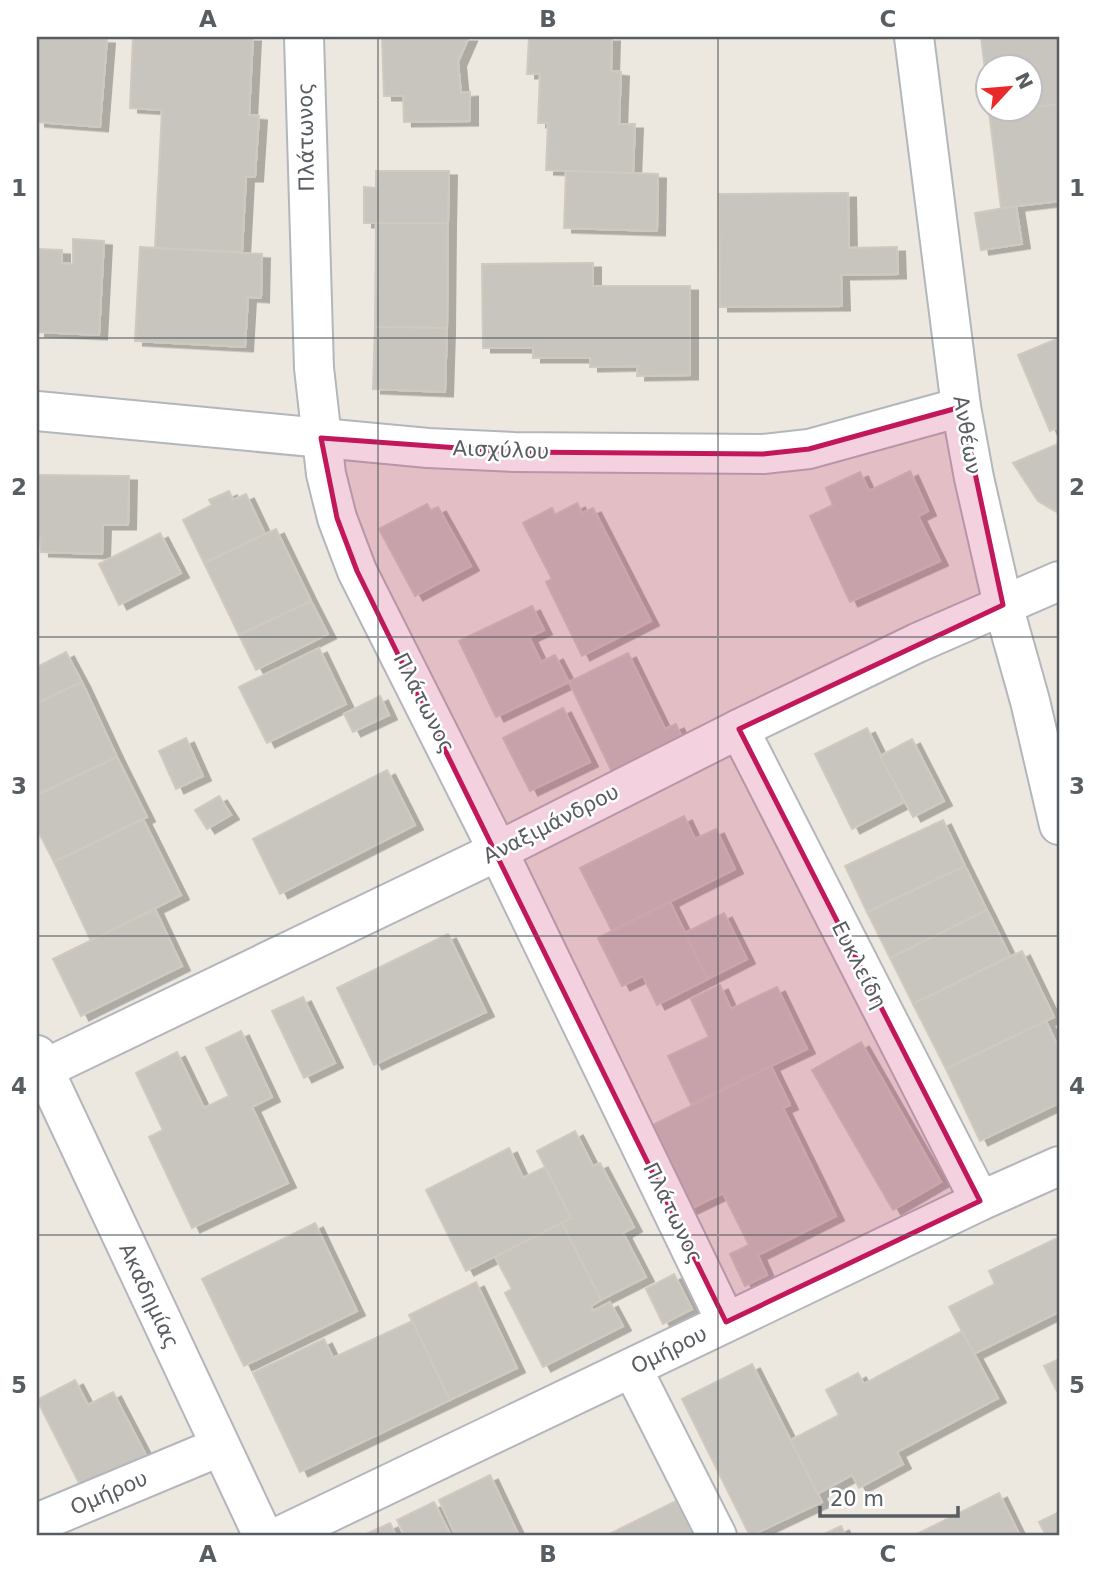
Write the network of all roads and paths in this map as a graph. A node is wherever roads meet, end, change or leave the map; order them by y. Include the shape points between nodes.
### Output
1 (304, 37) edge
2 (914, 37) edge
3 (961, 407) junction
4 (37, 411) edge
5 (321, 438) junction
6 (1059, 581) edge
7 (1003, 605) junction
8 (739, 729) junction
9 (1059, 825) edge
10 (498, 851) junction
11 (40, 1062) edge
12 (1059, 1166) edge
13 (980, 1201) junction
14 (726, 1322) junction
15 (632, 1368) junction
16 (219, 1447) junction
17 (37, 1523) edge
18 (263, 1536) edge
19 (280, 1536) edge
20 (717, 1536) edge

1 - 5 street, Πλάτωνος via 309,260
2 - 3 street, Ανθέων
3 - 5 street, Αισχύλου via 808,449 763,454 514,452
3 - 7 street, Ανθέων
4 - 5 street, Αισχύλου
5 - 10 street, Πλάτωνος via 337,518 357,570
6 - 7 street, Αναξιμάνδρου
7 - 8 street, Αναξιμάνδρου
7 - 9 street, Ανθέων
8 - 10 street, Αναξιμάνδρου
8 - 13 street, Ευκλείδη
10 - 11 street, Αναξιμάνδρου
10 - 14 street, Πλάτωνος
11 - 16 street, Ακαδημίας
12 - 13 street, Ομήρου
13 - 14 street, Ομήρου
14 - 15 street, Ομήρου
15 - 19 street, Ομήρου
15 - 20 street
16 - 17 street, Ομήρου
16 - 18 street, Ακαδημίας

